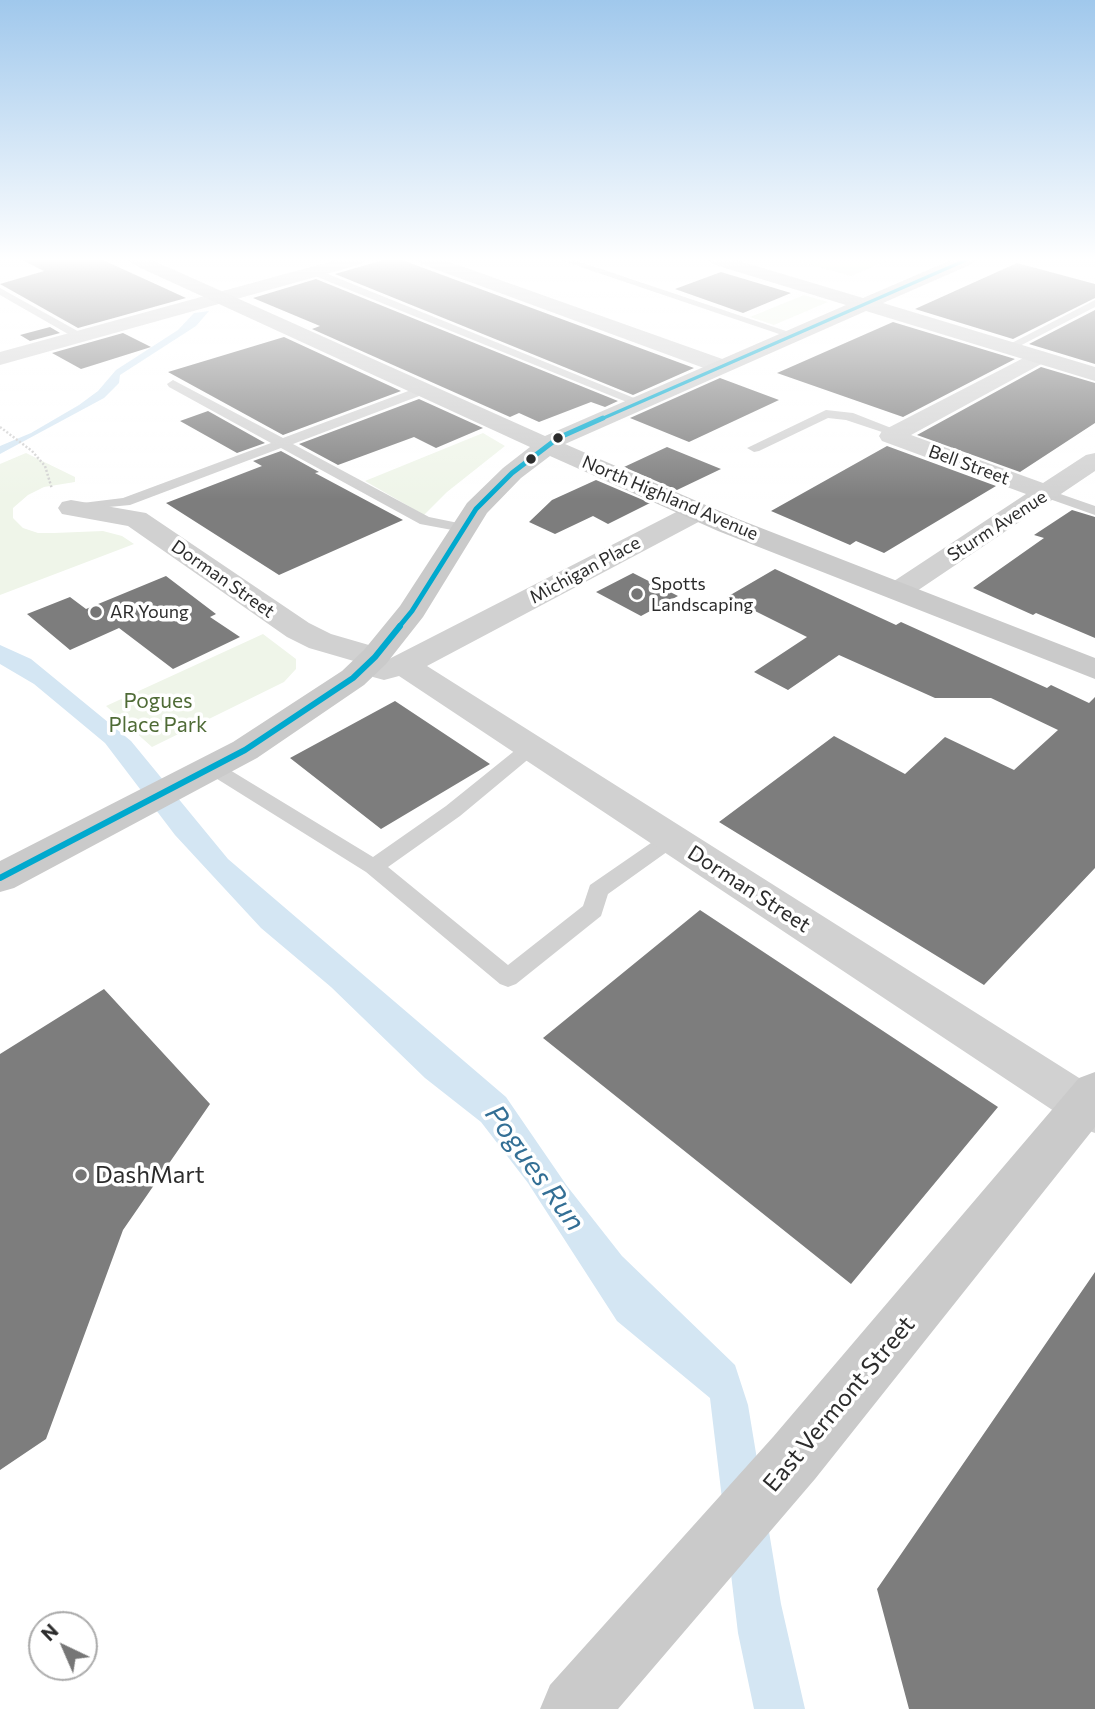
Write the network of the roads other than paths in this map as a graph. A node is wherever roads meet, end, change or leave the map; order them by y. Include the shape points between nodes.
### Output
1 (66, 340) edge
2 (313, 340) edge
3 (483, 340) edge
4 (647, 340) edge
5 (781, 340) edge
6 (981, 340) edge
7 (1024, 340) edge
8 (1008, 348) junction
9 (1037, 357) junction
10 (0, 359) edge
11 (720, 366) junction
12 (1095, 374) edge
13 (173, 384) dead end
14 (423, 390) junction
15 (638, 402) junction
16 (894, 434) junction
17 (282, 443) junction
18 (548, 445) junction
19 (754, 448) dead end
20 (1095, 460) edge
21 (1046, 493) junction
22 (62, 498) joint
23 (1095, 511) edge
24 (697, 512) junction
25 (463, 528) junction
26 (898, 591) junction
27 (408, 617) junction
28 (473, 628) junction
29 (377, 667) junction
30 (1095, 668) edge
31 (530, 748) junction
32 (210, 769) junction
33 (671, 839) junction
34 (374, 867) junction
35 (0, 878) edge
36 (1092, 1104) edge
37 (574, 1709) edge

1 - 10 street
2 - 14 street, North Highland Avenue
3 - 15 lane
4 - 11 street
5 - 11 street
6 - 8 street
7 - 8 lane
8 - 9 street
9 - 12 street
9 - 16 street
11 - 15 street
13 - 17 lane
14 - 17 lane
14 - 18 street, North Highland Avenue
15 - 18 street
16 - 19 lane via 848,416 826,414
16 - 21 street, Bell Street
17 - 22 lane via 125,502
17 - 25 lane via 425,521
18 - 24 street, North Highland Avenue
18 - 25 street via 485,498
20 - 21 street, Sturm Avenue
21 - 23 lane
21 - 26 street, Sturm Avenue
22 - 29 street, Dorman Street via 136,519 298,630
24 - 26 street, North Highland Avenue
24 - 28 street, Michigan Place
25 - 27 street
26 - 30 street, North Highland Avenue
27 - 28 street, Michigan Place via 424,626 457,631
27 - 29 street
28 - 29 street, Michigan Place
29 - 31 street, Dorman Street
29 - 32 street
31 - 33 street, Dorman Street
31 - 34 lane
32 - 34 lane
32 - 35 street
33 - 34 lane via 598,890 593,910 508,978
33 - 36 street, Dorman Street
36 - 37 street, East Vermont Street via 794,1458

